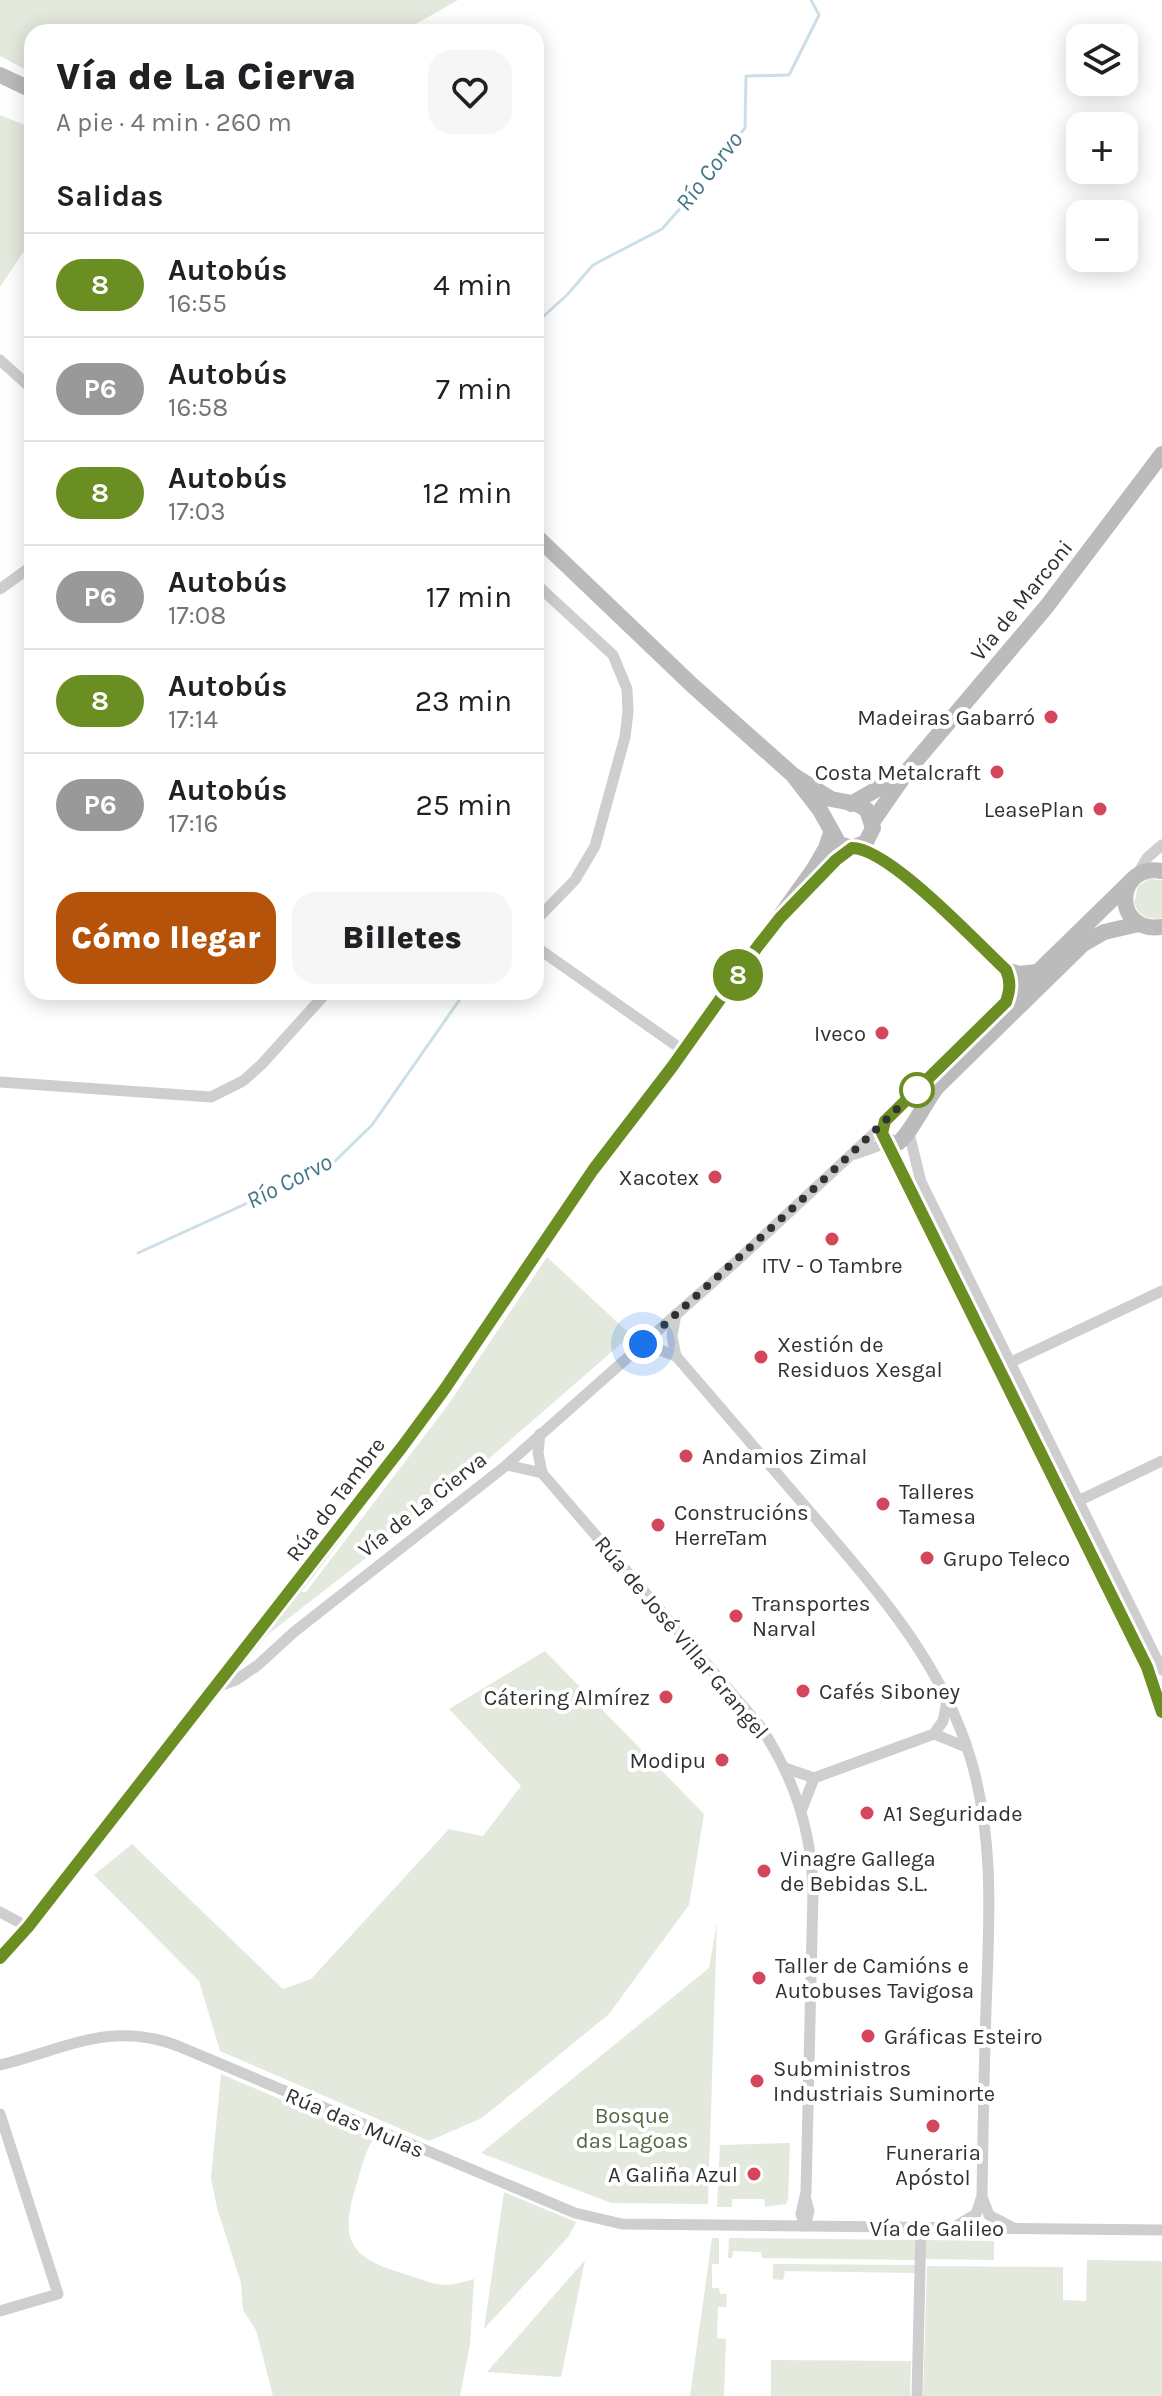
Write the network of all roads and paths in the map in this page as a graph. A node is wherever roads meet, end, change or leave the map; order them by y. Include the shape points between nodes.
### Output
1 (0, 75) edge
2 (24, 86) edge
3 (0, 360) edge
4 (24, 382) edge
5 (1162, 454) edge
6 (544, 544) edge
7 (24, 572) edge
8 (0, 589) edge
9 (544, 591) edge
10 (909, 769) junction
11 (793, 775) junction
12 (849, 804) junction
13 (873, 824) junction
14 (830, 830) junction
15 (1162, 845) edge
16 (854, 848) junction
17 (1162, 871) edge
18 (905, 875) junction
19 (1134, 878) junction
20 (544, 912) edge
21 (780, 918) junction
22 (1139, 924) junction
23 (1162, 927) edge
24 (544, 953) edge
25 (1006, 970) junction
26 (1037, 972) junction
27 (320, 1000) edge
28 (1006, 1002) junction
29 (684, 1051) junction
30 (0, 1082) edge
31 (886, 1122) junction
32 (908, 1129) junction
33 (889, 1142) junction
34 (847, 1157) junction
35 (1162, 1291) edge
36 (676, 1314) junction
37 (656, 1332) junction
38 (635, 1351) junction
39 (672, 1352) junction
40 (1005, 1365) junction
41 (540, 1434) junction
42 (522, 1451) junction
43 (1162, 1461) edge
44 (507, 1465) junction
45 (539, 1470) junction
46 (1079, 1500) junction
47 (1067, 1507) junction
48 (249, 1659) junction
49 (1162, 1670) edge
50 (947, 1701) junction
51 (1161, 1704) edge
52 (958, 1724) junction
53 (938, 1733) junction
54 (966, 1747) junction
55 (785, 1768) junction
56 (811, 1779) junction
57 (793, 1786) junction
58 (802, 1809) junction
59 (0, 1912) edge
60 (28, 1927) junction
61 (0, 1958) edge
62 (0, 2065) edge
63 (0, 2114) edge
64 (805, 2196) junction
65 (983, 2214) junction
66 (713, 2226) joint
67 (778, 2226) junction
68 (805, 2226) junction
69 (829, 2227) junction
70 (953, 2227) junction
71 (973, 2227) junction
72 (921, 2228) junction
73 (992, 2228) junction
74 (1014, 2228) junction
75 (1162, 2230) edge
76 (0, 2311) edge
77 (917, 2396) edge

1 - 2 main road
3 - 4 street
5 - 10 main road, Vía de Marconi via 1047,606
6 - 11 main road
7 - 8 street
9 - 20 street via 613,655 627,689 628,712 595,846 575,880
10 - 12 main road, Vía de Marconi
10 - 13 main road, Vía de Marconi
11 - 12 main road
11 - 14 main road
12 - 13 main road via 867,810
12 - 14 main road via 833,815
13 - 16 main road via 866,842
13 - 18 main road
14 - 16 main road via 839,844
14 - 21 main road via 820,860
15 - 19 street, Vía de La Cierva
16 - 18 main road
16 - 21 main road
17 - 19 main road
18 - 25 main road
19 - 22 main road via 1125,904
19 - 26 main road, Vía de La Cierva
21 - 29 main road
22 - 23 main road
22 - 32 main road via 1104,932 1083,944 937,1087
24 - 29 street
25 - 26 main road
25 - 28 main road
26 - 28 main road, Vía de La Cierva
27 - 30 street via 261,1065 211,1097
28 - 31 main road, Vía de La Cierva
29 - 48 main road, Rúa do Tambre via 593,1170 444,1390
31 - 32 main road via 901,1119
31 - 33 main road via 882,1133
31 - 34 street, Vía de La Cierva
32 - 33 main road via 904,1141
32 - 40 street via 921,1182
33 - 34 street, Vía de La Cierva
33 - 40 street
34 - 36 street, Vía de La Cierva
35 - 40 street
36 - 37 street, Vía de La Cierva
36 - 39 street
37 - 38 street, Vía de La Cierva
37 - 39 street
38 - 39 street
38 - 41 street, Vía de La Cierva
39 - 50 street via 886,1600
40 - 46 street
40 - 47 street
41 - 42 street, Vía de La Cierva
41 - 45 street
42 - 44 street, Vía de La Cierva
42 - 45 street, Rúa de José Villar Grangel
43 - 46 street
44 - 45 street
44 - 48 street, Vía de La Cierva
45 - 55 street, Rúa de José Villar Grangel via 760,1726
46 - 47 street
46 - 49 street
47 - 51 street
48 - 60 main road, Rúa do Tambre via 216,1687
50 - 52 street
50 - 53 street
52 - 53 street via 950,1732
52 - 54 street
53 - 54 street
53 - 56 street
54 - 65 street via 988,1859
55 - 56 street
55 - 57 street, Rúa de José Villar Grangel
56 - 57 street
56 - 58 street
57 - 58 street, Rúa de José Villar Grangel
58 - 64 street, Rúa de José Villar Grangel via 813,1892
59 - 60 street
60 - 61 main road, Rúa do Tambre
62 - 66 street, Rúa das Mulas via 104,2036 152,2037 575,2213 622,2224
63 - 76 street via 58,2294
64 - 67 street
64 - 68 street, Rúa de José Villar Grangel
64 - 69 street
65 - 70 street
65 - 71 street
65 - 73 street
65 - 74 street
66 - 67 street, Vía de Galileo
67 - 68 street, Vía de Galileo
68 - 69 street, Vía de Galileo
69 - 72 street, Vía de Galileo
70 - 71 street, Vía de Galileo
70 - 72 street, Vía de Galileo
71 - 73 street, Vía de Galileo
72 - 77 street
73 - 74 street, Vía de Galileo
74 - 75 street, Vía de Galileo

